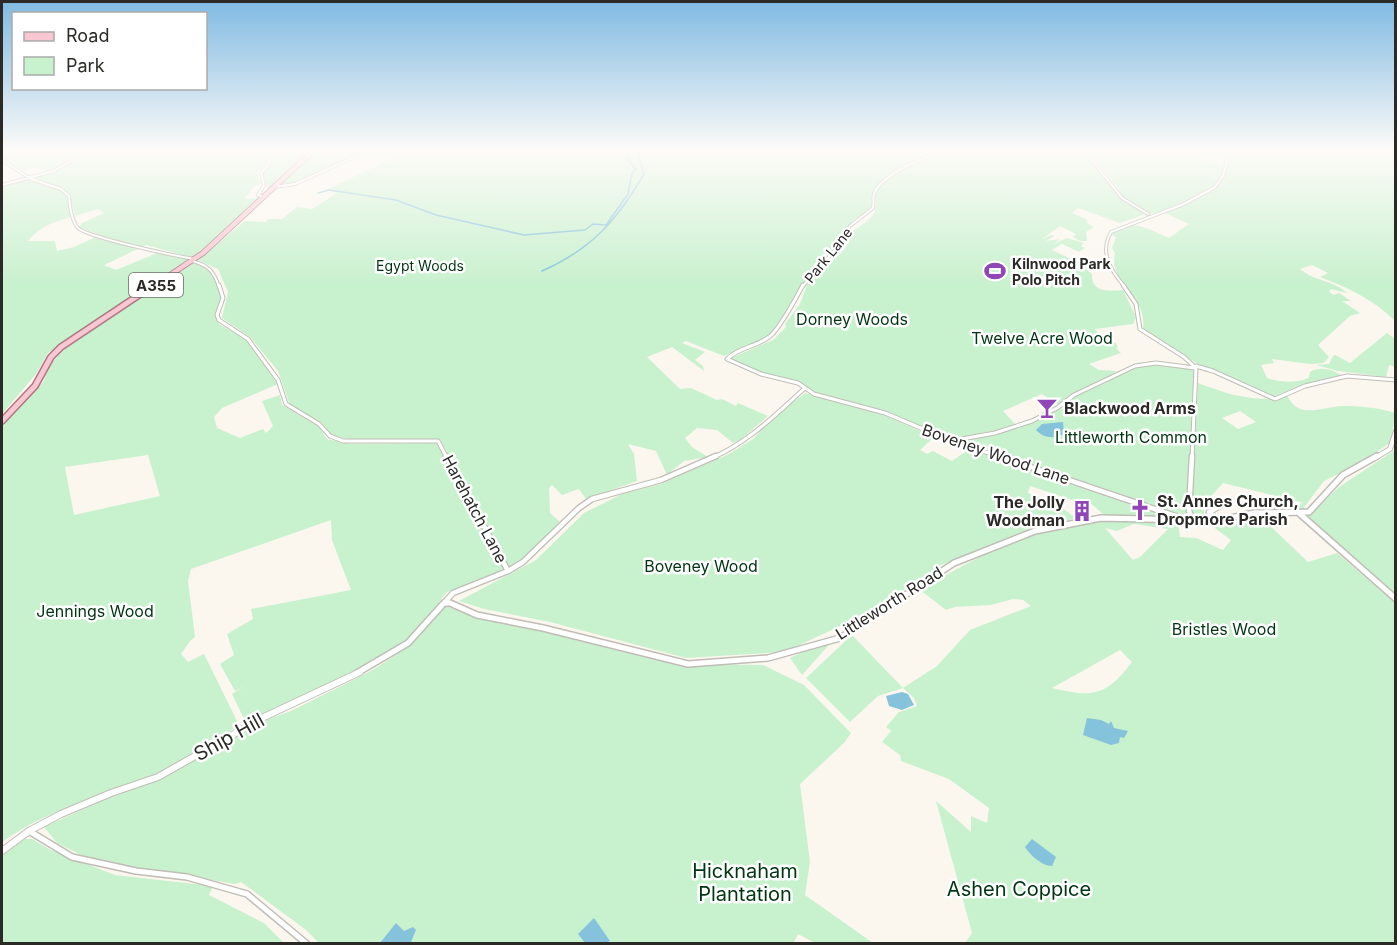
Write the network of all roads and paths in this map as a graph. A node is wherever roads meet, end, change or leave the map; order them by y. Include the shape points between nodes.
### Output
1 (68, 195) edge
2 (258, 195) edge
3 (874, 195) edge
4 (1120, 195) edge
5 (1200, 195) edge
6 (265, 197) joint
7 (1149, 215) junction
8 (194, 260) junction
9 (1195, 367) junction
10 (1395, 380) edge
11 (805, 388) junction
12 (801, 392) junction
13 (814, 394) junction
14 (2, 421) edge
15 (1395, 431) edge
16 (956, 440) junction
17 (1220, 502) dead end
18 (1300, 514) junction
19 (1191, 521) junction
20 (1219, 521) junction
21 (508, 571) junction
22 (1395, 599) edge
23 (444, 603) junction
24 (29, 831) junction
25 (2, 851) edge
26 (307, 944) edge

1 - 8 street via 76,228 83,232
2 - 6 street
3 - 11 street, Park Lane via 873,208 850,226 769,337 726,357 740,366
4 - 7 street
5 - 7 street
6 - 8 main road, A355
7 - 9 street via 1110,233 1106,260 1111,273 1134,299 1140,329
8 - 14 main road, A355 via 78,335 51,357 35,386
8 - 21 street, Harehatch Lane via 214,272 223,298 219,320 248,339 278,380 290,409 343,441 438,441
9 - 10 street via 1275,399 1305,386 1347,376
9 - 16 street via 1156,363 1135,366 1074,395 1032,421
9 - 19 street
11 - 12 street
11 - 13 street, Boveney Wood Lane
12 - 13 street
12 - 21 street via 734,448 661,480 592,499
13 - 16 street, Boveney Wood Lane via 885,413
15 - 18 street via 1390,449 1343,475 1316,506
16 - 19 street, Boveney Wood Lane
17 - 20 street via 1222,505 1209,512
18 - 20 street, Littleworth Road via 1254,513
18 - 22 street
19 - 20 street, Littleworth Road
19 - 23 street, Littleworth Road via 1101,518 1020,536 954,563 840,638 768,658 688,664 477,615
21 - 23 street via 453,593
23 - 24 street, Ship Hill via 408,643 391,655 264,717 158,777 111,793
24 - 25 street, Ship Hill
24 - 26 street via 72,857 187,877 247,894

